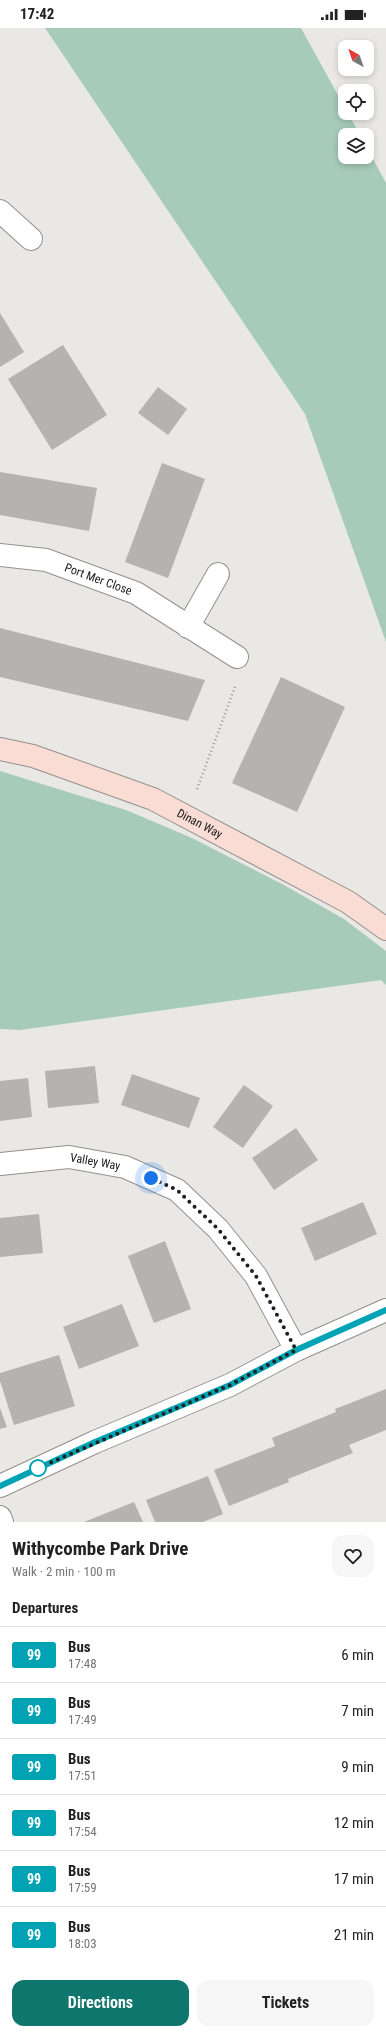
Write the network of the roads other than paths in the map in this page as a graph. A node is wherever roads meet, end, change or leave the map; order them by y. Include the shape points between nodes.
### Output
1 (0, 211) edge
2 (31, 239) dead end
3 (0, 555) edge
4 (218, 574) dead end
5 (188, 627) junction
6 (232, 654) road end
7 (0, 749) edge
8 (386, 929) edge
9 (0, 1164) edge
10 (386, 1310) edge
11 (296, 1350) junction
12 (0, 1486) edge
13 (0, 1517) edge
14 (2, 1522) edge

1 - 2 street
3 - 5 street, Port Mer Close via 46,560 136,593
4 - 5 street
5 - 6 street, Port Mer Close
7 - 8 street, Dinan Way via 33,756 153,799 348,902
9 - 11 street, Valley Way via 69,1157 125,1167 177,1190 218,1229 256,1276
10 - 11 street
11 - 12 street via 230,1385 95,1442
13 - 14 street

